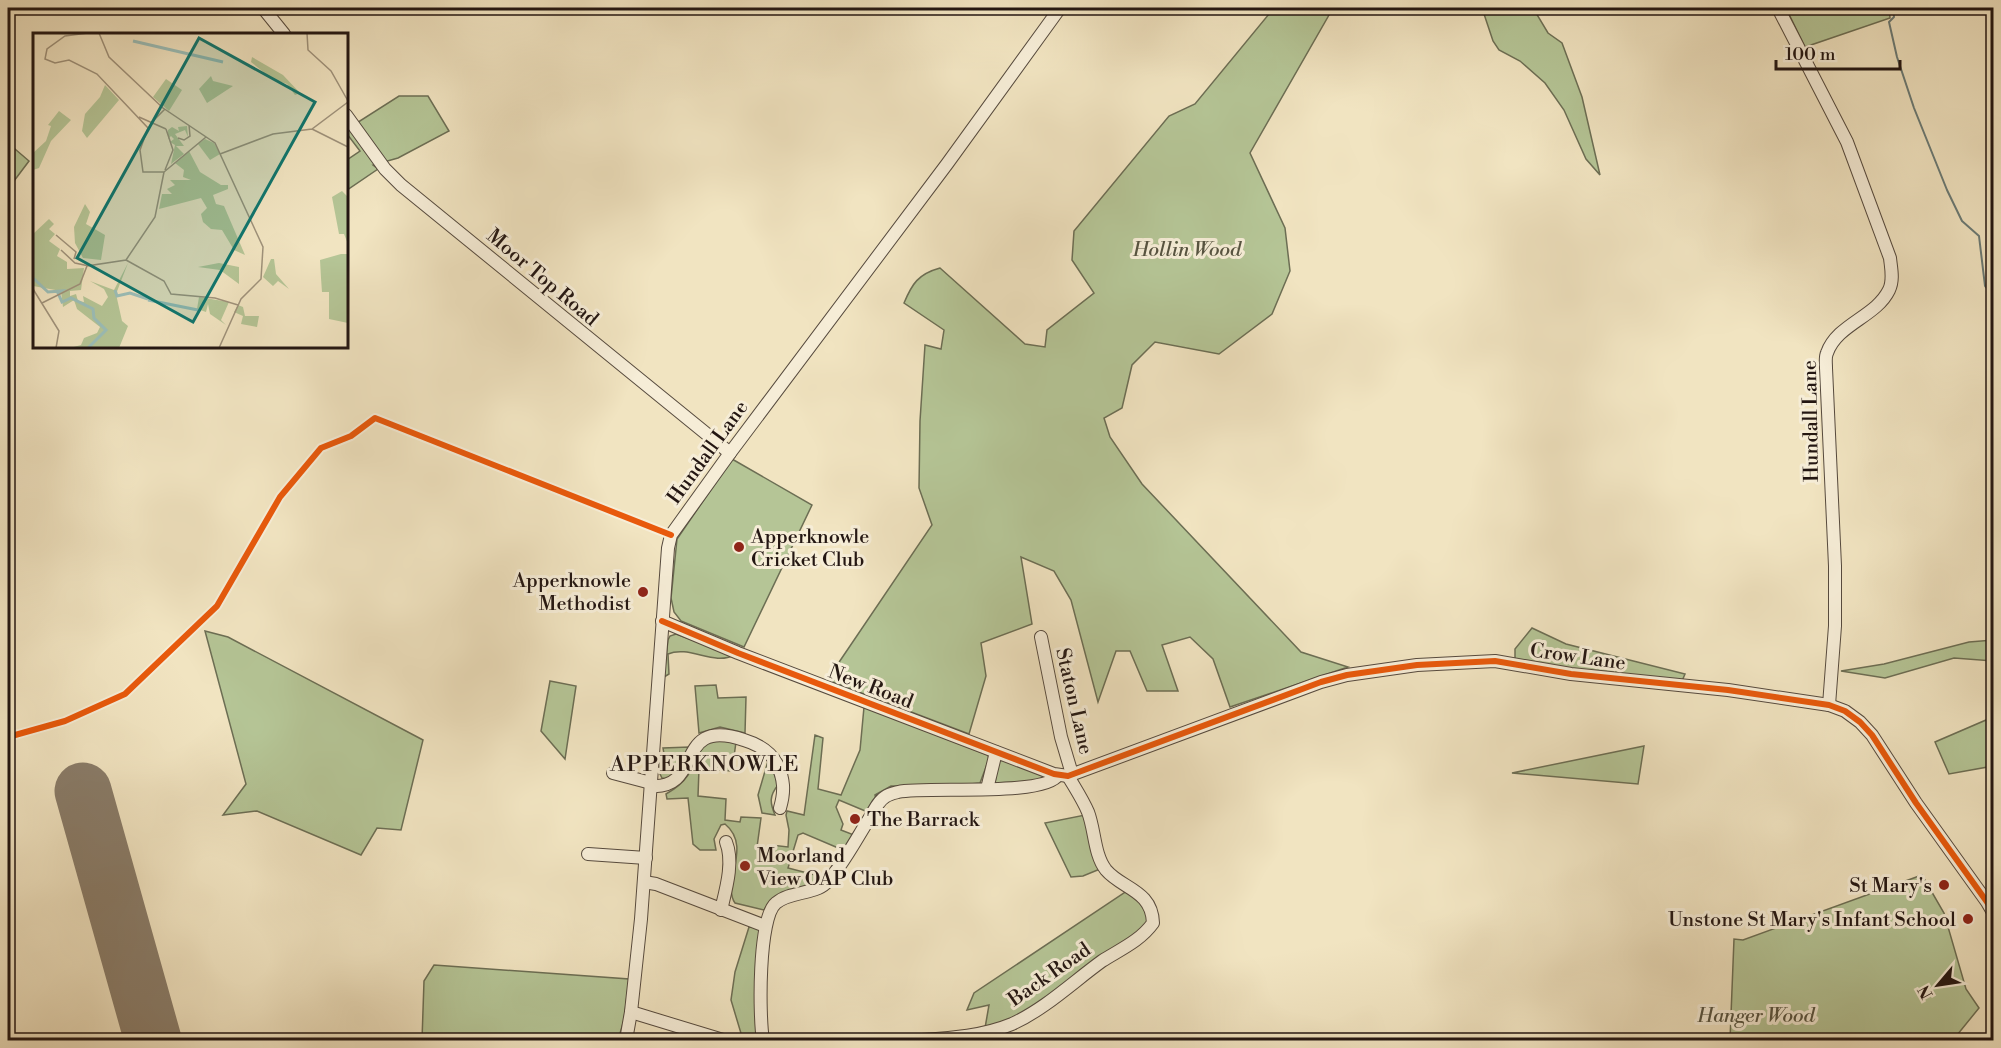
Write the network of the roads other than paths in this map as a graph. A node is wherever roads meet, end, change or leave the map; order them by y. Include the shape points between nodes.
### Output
1 (263, 8) edge
2 (1060, 8) edge
3 (1778, 8) edge
4 (283, 33) edge
5 (348, 118) edge
6 (730, 453) junction
7 (662, 621) junction
8 (1041, 637) dead end
9 (1829, 705) junction
10 (996, 752) junction
11 (613, 773) dead end
12 (1066, 775) junction
13 (651, 784) junction
14 (987, 789) junction
15 (779, 802) dead end
16 (726, 842) dead end
17 (588, 854) dead end
18 (646, 858) junction
19 (644, 882) junction
20 (721, 910) junction
21 (1994, 914) edge
22 (1153, 923) joint
23 (765, 926) junction
24 (631, 1012) junction
25 (626, 1041) edge
26 (723, 1041) edge
27 (764, 1041) edge
28 (921, 1041) edge

1 - 4 street
2 - 6 street, Hundall Lane
3 - 9 street, Hundall Lane via 1851,152 1890,258 1892,276 1890,289 1879,304 1845,330 1827,353 1835,566
5 - 6 street, Moor Top Road via 401,185
6 - 7 street, Hundall Lane via 671,535
7 - 10 street, New Road
7 - 13 street, Hundall Lane
8 - 12 street, Staton Lane
9 - 12 street, Crow Lane via 1571,674 1508,662 1418,664 1321,682
9 - 21 street, Crow Lane via 1852,717 1872,735
10 - 12 street, New Road
10 - 14 street
11 - 13 street
12 - 14 street, Crow Lane via 1038,785
12 - 22 street, Staton Lane via 1088,814 1106,870 1147,902
13 - 15 street via 663,787 675,782 700,741 723,734 753,743 775,760 784,791
13 - 18 street, Hundall Lane
14 - 23 street, Crow Lane via 902,791 884,797 825,884 778,900 768,912
16 - 20 street via 729,861
17 - 18 street
18 - 19 street, Hundall Lane
19 - 20 street
19 - 24 street, Hundall Lane
20 - 23 street
22 - 28 street, Back Road via 1136,940 1020,1020 987,1032
23 - 27 street via 760,988
24 - 25 street, Hundall Lane
24 - 26 street

